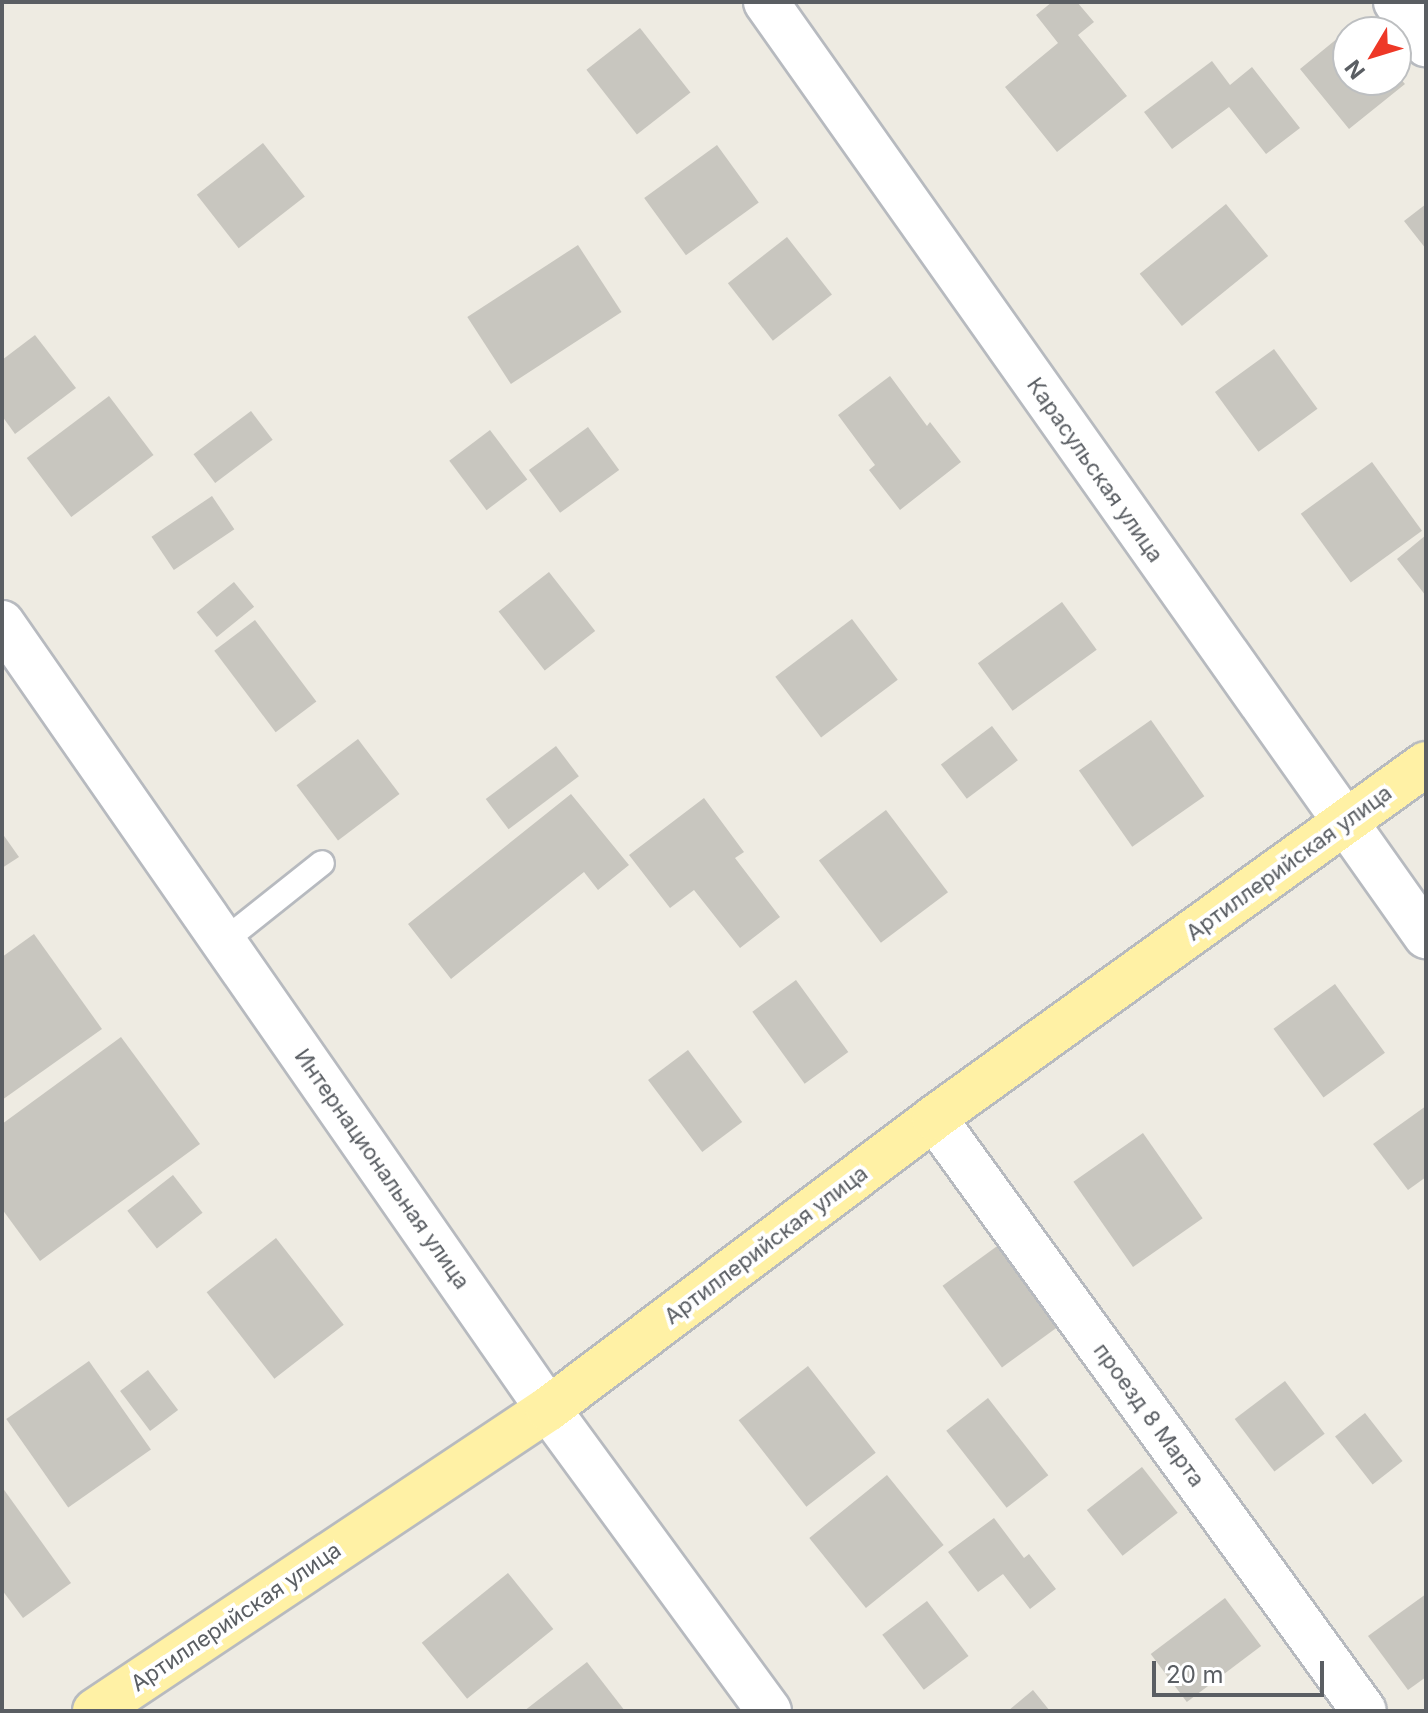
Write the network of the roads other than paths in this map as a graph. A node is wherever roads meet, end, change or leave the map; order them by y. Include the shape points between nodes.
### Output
1 (766, 2) edge
2 (1396, 2) edge
3 (1426, 44) edge
4 (2, 623) edge
5 (1426, 764) edge
6 (1344, 824) junction
7 (322, 863) dead end
8 (1426, 936) edge
9 (224, 941) junction
10 (934, 1118) junction
11 (548, 1409) junction
12 (95, 1711) edge
13 (769, 1711) edge
14 (1364, 1711) edge

1 - 6 street, Карасульская улица
2 - 3 street
4 - 9 street, Интернациональная улица
5 - 6 main road, Артиллерийская улица
6 - 8 street, Карасульская улица
6 - 10 main road, Артиллерийская улица
7 - 9 lane
9 - 11 street, Интернациональная улица
10 - 11 main road, Артиллерийская улица
10 - 14 street, проезд 8 Марта
11 - 12 main road, Артиллерийская улица
11 - 13 street, Интернациональная улица

